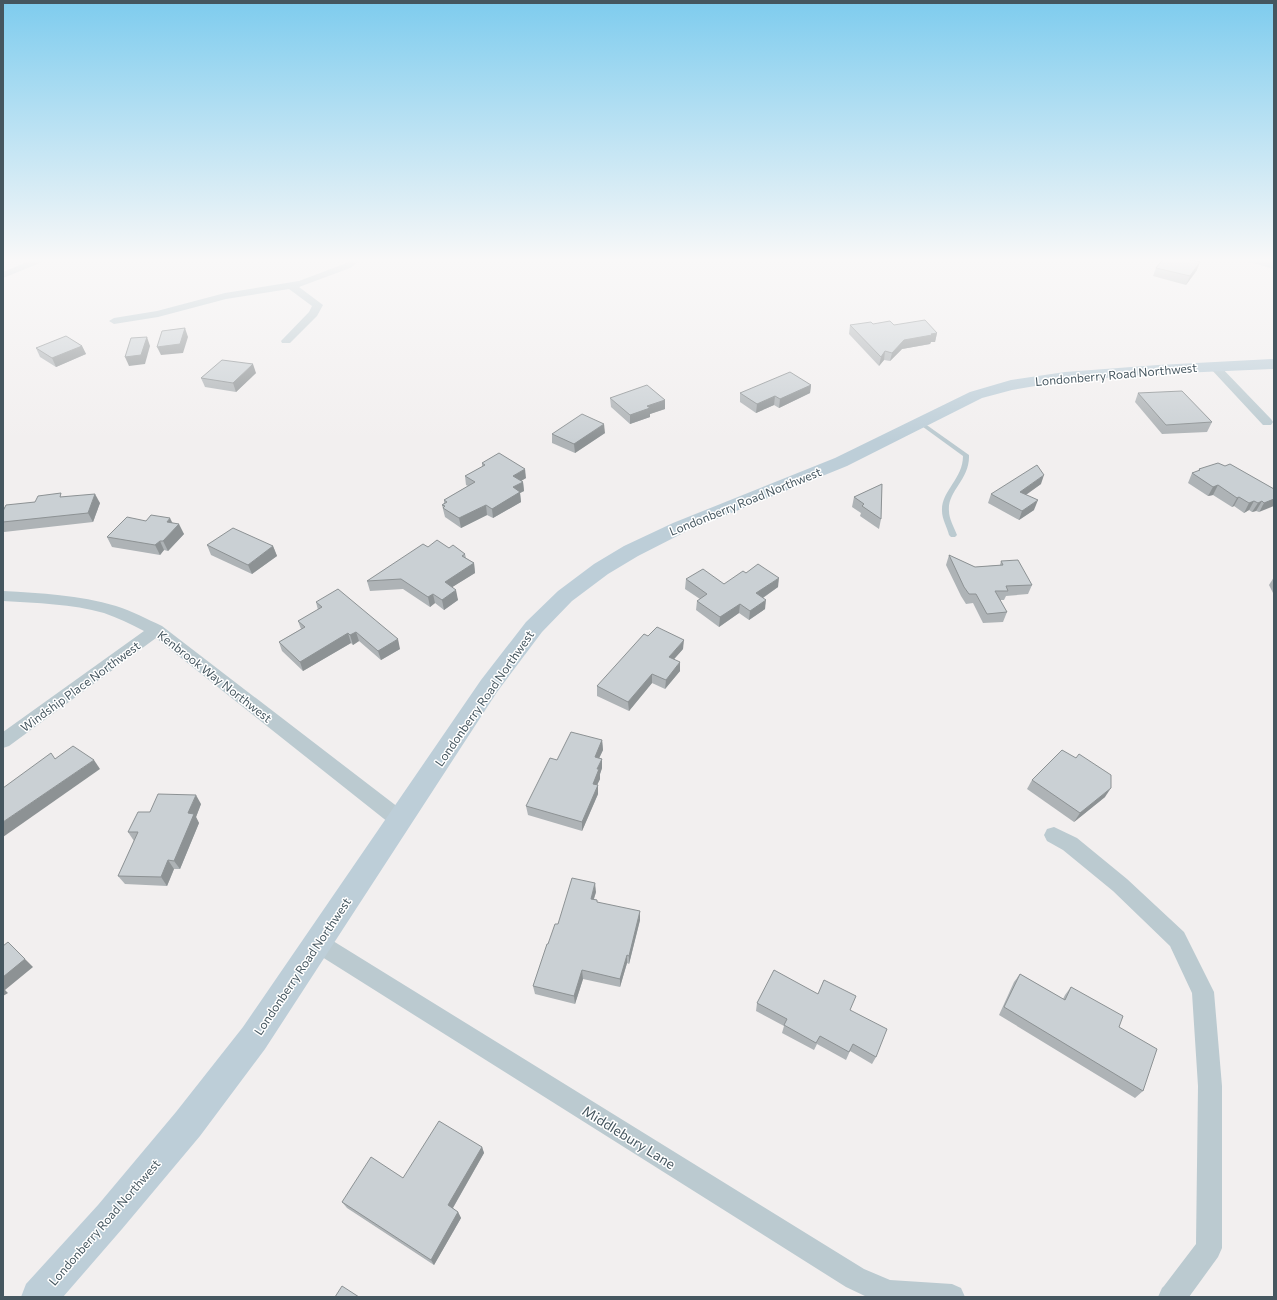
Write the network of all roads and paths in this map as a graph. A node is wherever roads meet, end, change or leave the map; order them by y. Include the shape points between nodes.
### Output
1 (123, 320) edge
2 (308, 320) edge
3 (114, 321) dead end
4 (286, 341) dead end
5 (1274, 364) edge
6 (1214, 366) junction
7 (921, 422) junction
8 (1267, 422) dead end
9 (953, 535) dead end
10 (3, 596) edge
11 (156, 630) junction
12 (3, 742) edge
13 (400, 820) junction
14 (1054, 835) dead end
15 (318, 943) junction
16 (40, 1297) edge
17 (952, 1297) edge
18 (1171, 1297) edge

1 - 3 street
2 - 4 street
5 - 6 street, Londonberry Road Northwest
6 - 7 street, Londonberry Road Northwest via 1077,375 1022,382 976,395
6 - 8 street
7 - 9 lane via 966,455 967,463 960,479 947,498 945,511
7 - 13 street, Londonberry Road Northwest via 841,462 680,527 601,569 571,592 534,627 489,686
10 - 11 street, Kenbrook Way Northwest via 76,602 111,610
11 - 12 street, Windship Place Northwest
11 - 13 street, Kenbrook Way Northwest
13 - 15 street, Londonberry Road Northwest
14 - 18 street via 1070,844 1120,885 1177,939 1203,992 1210,1086 1209,1248
15 - 16 street, Londonberry Road Northwest via 254,1038 192,1118
15 - 17 street, Middlebury Lane via 855,1278 889,1293

